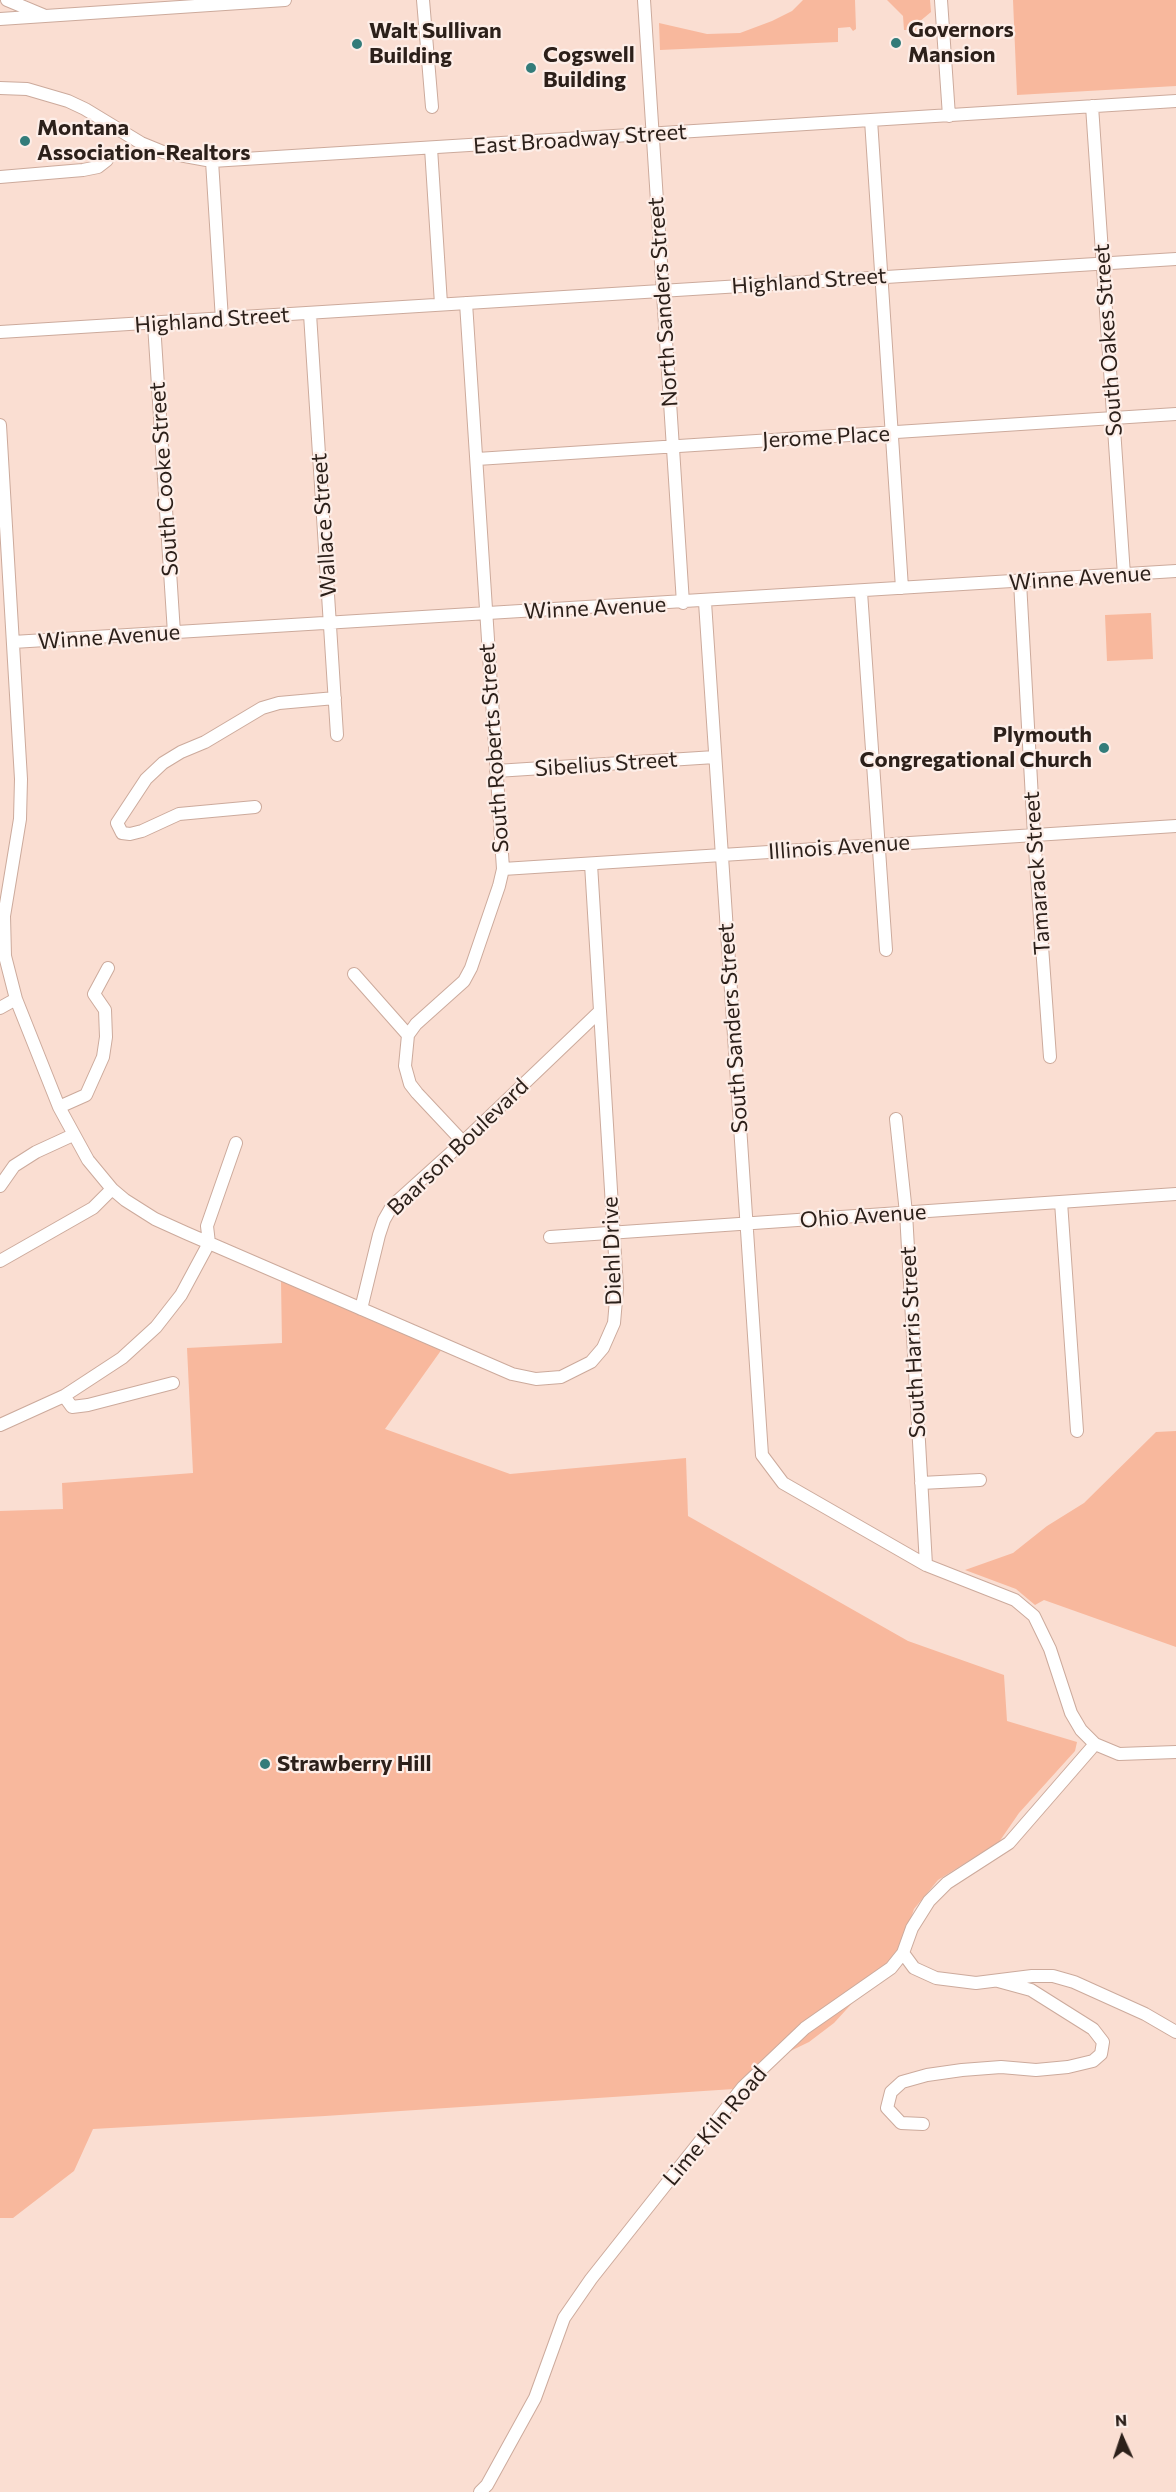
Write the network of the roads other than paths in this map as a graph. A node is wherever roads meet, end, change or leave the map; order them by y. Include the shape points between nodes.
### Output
1 (7, 0) edge
2 (285, 0) edge
3 (423, 0) edge
4 (644, 0) edge
5 (941, 0) edge
6 (47, 16) junction
7 (0, 19) edge
8 (0, 88) edge
9 (1176, 101) edge
10 (1092, 106) junction
11 (432, 107) dead end
12 (949, 116) junction
13 (871, 120) junction
14 (652, 134) junction
15 (431, 148) junction
16 (108, 160) dead end
17 (212, 161) junction
18 (0, 177) edge
19 (1176, 259) edge
20 (1103, 263) junction
21 (882, 277) junction
22 (661, 290) junction
23 (466, 303) junction
24 (441, 304) junction
25 (310, 314) junction
26 (222, 320) junction
27 (154, 324) junction
28 (0, 332) edge
29 (1176, 414) edge
30 (1113, 418) junction
31 (0, 425) edge
32 (892, 433) junction
33 (672, 446) junction
34 (477, 459) junction
35 (1, 472) edge
36 (1176, 571) edge
37 (1124, 575) junction
38 (1020, 582) junction
39 (902, 588) junction
40 (861, 592) junction
41 (5, 598) edge
42 (705, 602) junction
43 (683, 603) junction
44 (484, 614) junction
45 (330, 622) junction
46 (174, 633) junction
47 (13, 642) junction
48 (335, 698) junction
49 (337, 735) dead end
50 (715, 756) junction
51 (496, 771) junction
52 (255, 807) dead end
53 (1176, 826) edge
54 (1034, 835) junction
55 (878, 845) junction
56 (722, 855) junction
57 (591, 864) junction
58 (502, 869) junction
59 (886, 950) dead end
60 (108, 968) dead end
61 (354, 974) dead end
62 (16, 999) junction
63 (0, 1008) edge
64 (599, 1012) junction
65 (408, 1035) junction
66 (1050, 1057) dead end
67 (59, 1107) junction
68 (896, 1119) dead end
69 (73, 1135) junction
70 (463, 1142) junction
71 (236, 1143) dead end
72 (0, 1186) edge
73 (112, 1189) junction
74 (1176, 1194) edge
75 (1062, 1202) junction
76 (906, 1213) junction
77 (746, 1224) junction
78 (612, 1233) junction
79 (550, 1237) dead end
80 (209, 1243) junction
81 (0, 1261) edge
82 (361, 1309) junction
83 (173, 1383) dead end
84 (64, 1396) junction
85 (0, 1425) edge
86 (1077, 1431) dead end
87 (980, 1480) dead end
88 (921, 1483) junction
89 (926, 1565) junction
90 (1095, 1744) junction
91 (1176, 1752) edge
92 (903, 1953) junction
93 (998, 1981) junction
94 (1176, 2032) edge
95 (923, 2124) dead end
96 (480, 2492) edge

1 - 6 street
2 - 6 street
3 - 11 street
4 - 14 street, North Sanders Street
5 - 12 street
6 - 7 street
8 - 17 street, East Broadway Street via 27,90 68,101 141,143 163,152
9 - 10 street, East Broadway Street
10 - 12 street, East Broadway Street
10 - 20 street, South Oakes Street
12 - 13 street, East Broadway Street
13 - 14 street, East Broadway Street
13 - 21 street
14 - 15 street, East Broadway Street
14 - 22 street, North Sanders Street
15 - 17 street, East Broadway Street
15 - 24 street
16 - 18 street via 98,168
17 - 26 street
19 - 20 street, Highland Street
20 - 21 street, Highland Street
20 - 30 street, South Oakes Street
21 - 22 street, Highland Street
21 - 32 street
22 - 23 street, Highland Street
22 - 33 street, North Sanders Street
23 - 24 street, Highland Street
23 - 34 street, South Roberts Street
24 - 25 street, Highland Street
25 - 26 street, Highland Street
25 - 45 street, Wallace Street
26 - 27 street, Highland Street
27 - 28 street, Highland Street
27 - 46 street, South Cooke Street
29 - 30 street, Jerome Place
30 - 32 street, Jerome Place
30 - 37 street, South Oakes Street
31 - 35 street, Diehl Drive
32 - 33 street, Jerome Place
32 - 39 street
33 - 34 street, Jerome Place
33 - 43 street, North Sanders Street
34 - 44 street, South Roberts Street
35 - 41 street, Diehl Drive
36 - 37 street, Winne Avenue
37 - 38 street, Winne Avenue
38 - 39 street, Winne Avenue
38 - 54 street, Tamarack Street
39 - 40 street, Winne Avenue
40 - 42 street, Winne Avenue
40 - 55 street
41 - 47 street, Diehl Drive
42 - 43 street, Winne Avenue
42 - 50 street, South Sanders Street
43 - 44 street, Winne Avenue
44 - 45 street, Winne Avenue
44 - 51 street, South Roberts Street
45 - 46 street, Winne Avenue
45 - 48 street, Wallace Street
46 - 47 street, Winne Avenue
47 - 62 street, Diehl Drive via 21,799 4,936
48 - 49 street, Wallace Street
48 - 52 street via 262,708 182,752 146,779 117,823 122,833 130,834 179,814
50 - 51 street, Sibelius Street
50 - 56 street, South Sanders Street
51 - 58 street, South Roberts Street
53 - 54 street, Illinois Avenue
54 - 55 street, Illinois Avenue
54 - 66 street, Tamarack Street
55 - 56 street, Illinois Avenue
55 - 59 street
56 - 57 street, Illinois Avenue
56 - 77 street, South Sanders Street
57 - 58 street, Illinois Avenue
57 - 64 street, Diehl Drive
58 - 65 street, South Roberts Street via 464,981
60 - 67 street via 94,994 105,1010 102,1057 86,1095
61 - 65 street
62 - 63 street
62 - 67 street, Diehl Drive
64 - 70 street, Baarson Boulevard
64 - 78 street, Diehl Drive
65 - 70 street via 405,1066 410,1084
67 - 69 street, Diehl Drive
68 - 76 street, South Harris Street
69 - 72 street via 14,1166
69 - 73 street, Diehl Drive
70 - 82 street, Baarson Boulevard via 392,1206 384,1220
71 - 80 street via 207,1226
73 - 80 street, Diehl Drive via 148,1214
73 - 81 street via 93,1208
74 - 75 street, Ohio Avenue
75 - 76 street, Ohio Avenue
75 - 86 street
76 - 77 street, Ohio Avenue
76 - 88 street, South Harris Street
77 - 78 street, Ohio Avenue
77 - 89 street, South Sanders Street via 762,1455 783,1483
78 - 79 street, Ohio Avenue
78 - 82 street, Diehl Drive via 614,1323 601,1352 591,1362 561,1377 536,1379 512,1374
80 - 82 street, Diehl Drive
80 - 84 street via 181,1295 156,1327 122,1358
83 - 84 street via 88,1406 72,1407
84 - 85 street
87 - 88 street
88 - 89 street, South Harris Street
89 - 90 street via 1015,1600 1034,1616 1050,1649 1071,1713
90 - 91 street via 1119,1754
90 - 92 street, Lime Kiln Road via 1009,1844 947,1882 929,1901 912,1928
92 - 93 street via 914,1968 936,1978 976,1983
92 - 96 street, Lime Kiln Road via 876,1980 791,2039 743,2087 591,2279 564,2318 531,2407
93 - 94 street via 1053,1976 1074,1982
93 - 95 street via 1031,1990 1093,2029 1103,2042 1101,2054 1093,2061 1068,2067 962,2070 902,2082 891,2092 888,2108 901,2123

